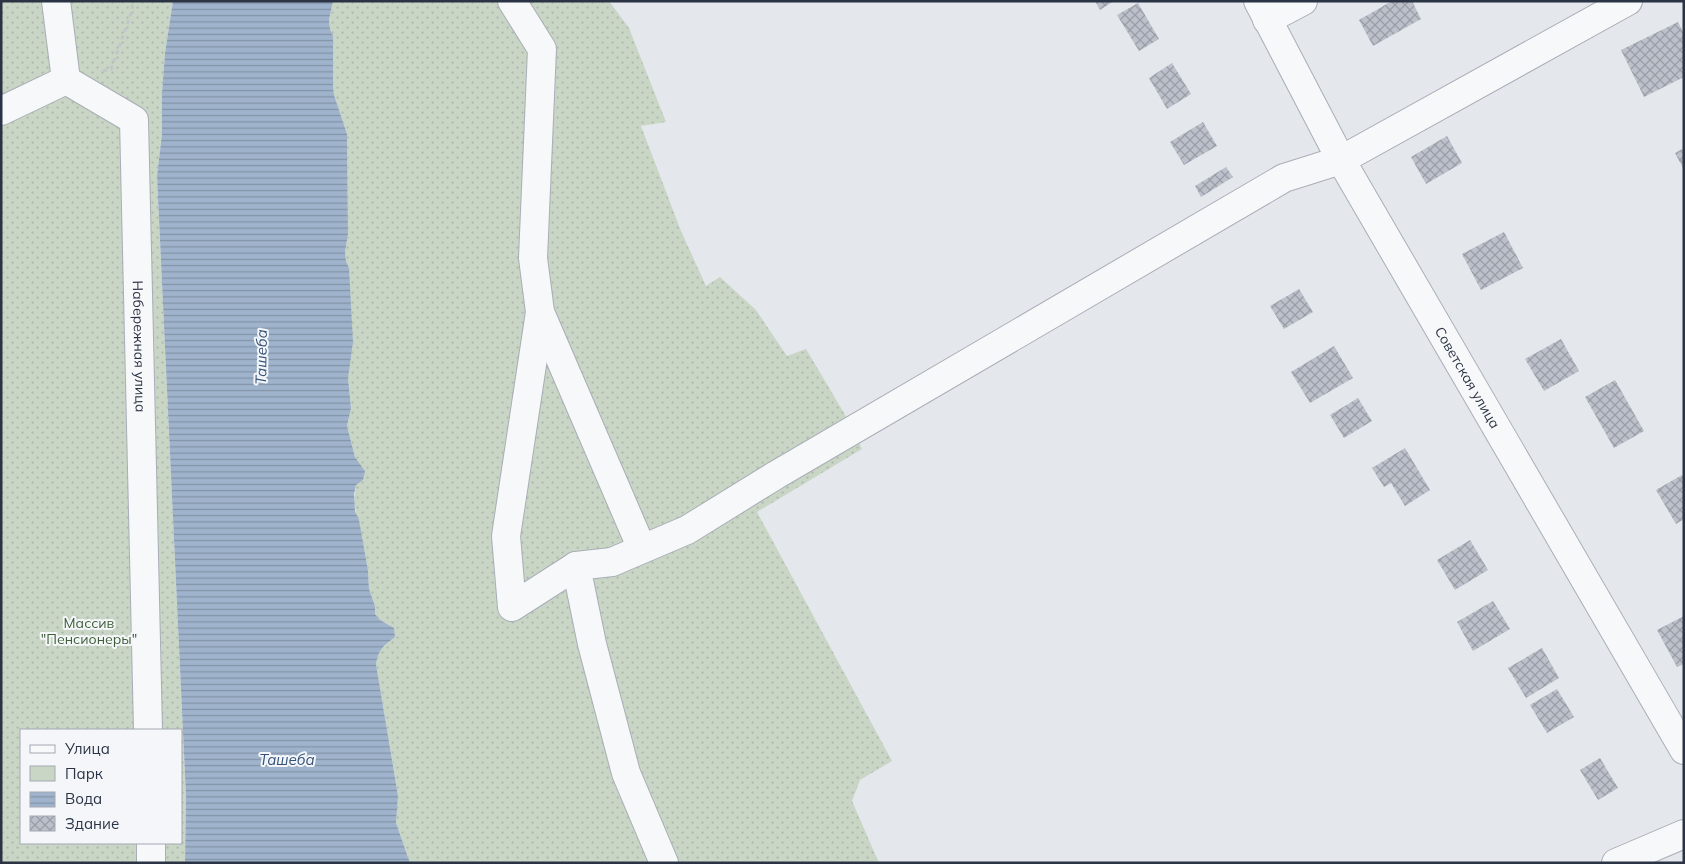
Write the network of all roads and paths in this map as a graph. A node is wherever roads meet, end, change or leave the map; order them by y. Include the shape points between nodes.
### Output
1 (56, 1) edge
2 (133, 1) edge
3 (512, 1) edge
4 (1303, 1) edge
5 (1628, 1) edge
6 (1262, 11) edge
7 (66, 80) junction
8 (1, 112) edge
9 (1341, 160) junction
10 (540, 312) junction
11 (642, 549) junction
12 (576, 566) junction
13 (148, 729) edge
14 (1684, 750) edge
15 (1684, 834) edge
16 (151, 844) edge
17 (151, 863) edge
18 (664, 863) edge
19 (1616, 863) edge

1 - 7 street
2 - 7 path via 111,69
3 - 10 street via 542,48 532,258
4 - 6 street
5 - 9 street
6 - 9 street, Советская улица
7 - 8 street
7 - 13 street, Набережная улица via 134,120
9 - 11 street via 1284,178 687,530
9 - 14 street, Советская улица
10 - 11 street
10 - 12 street via 506,536 512,607
11 - 12 street via 612,562
12 - 18 street via 592,644 626,773
15 - 19 street
16 - 17 street

